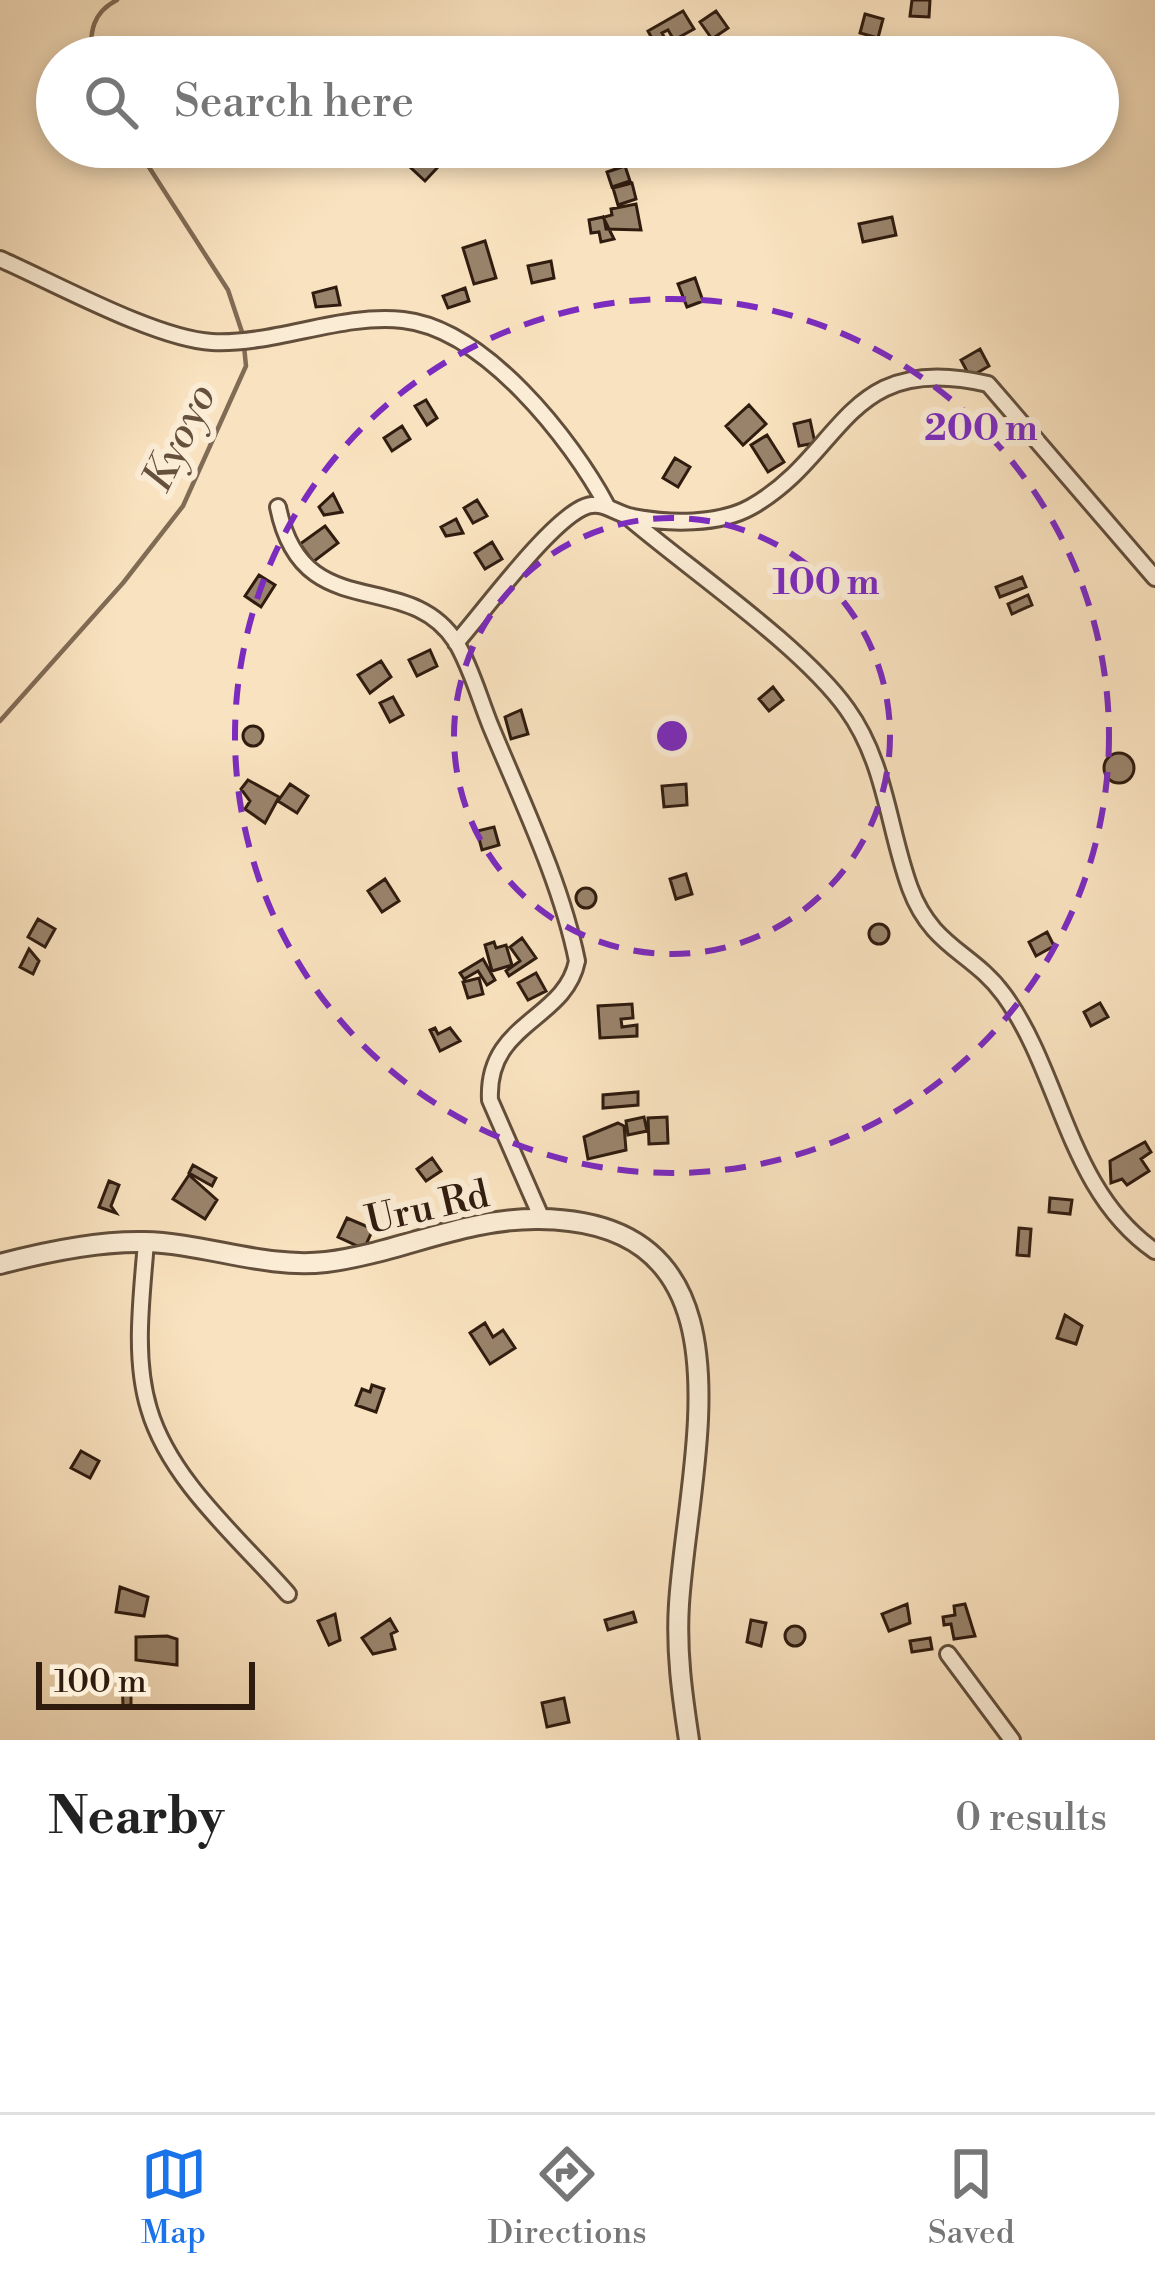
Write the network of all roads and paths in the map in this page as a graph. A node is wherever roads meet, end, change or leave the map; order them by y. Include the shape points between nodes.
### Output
1 (0, 259) edge
2 (607, 506) junction
3 (278, 507) dead end
4 (628, 517) junction
5 (1155, 578) edge
6 (456, 643) junction
7 (542, 1219) junction
8 (146, 1242) junction
9 (1155, 1251) edge
10 (0, 1264) edge
11 (288, 1594) dead end
12 (948, 1654) dead end
13 (689, 1740) edge
14 (1012, 1740) edge

1 - 2 street via 182,338 241,340 403,320 434,328 503,373 554,422
2 - 4 street
2 - 6 street via 585,506 561,524
3 - 6 street via 300,563 349,590 418,609
4 - 5 street via 690,520 748,509 861,400 911,381 966,379 1005,399
4 - 9 street via 845,706 881,779 922,914 1004,995 1104,1199
6 - 7 street via 577,961 567,986 495,1058 489,1081
7 - 8 street, Uru Rd via 457,1226 320,1263
7 - 13 street, Uru Rd via 613,1230 647,1250 686,1306 700,1352 677,1666
8 - 10 street, Uru Rd
8 - 11 street via 142,1364 160,1439
12 - 14 street

